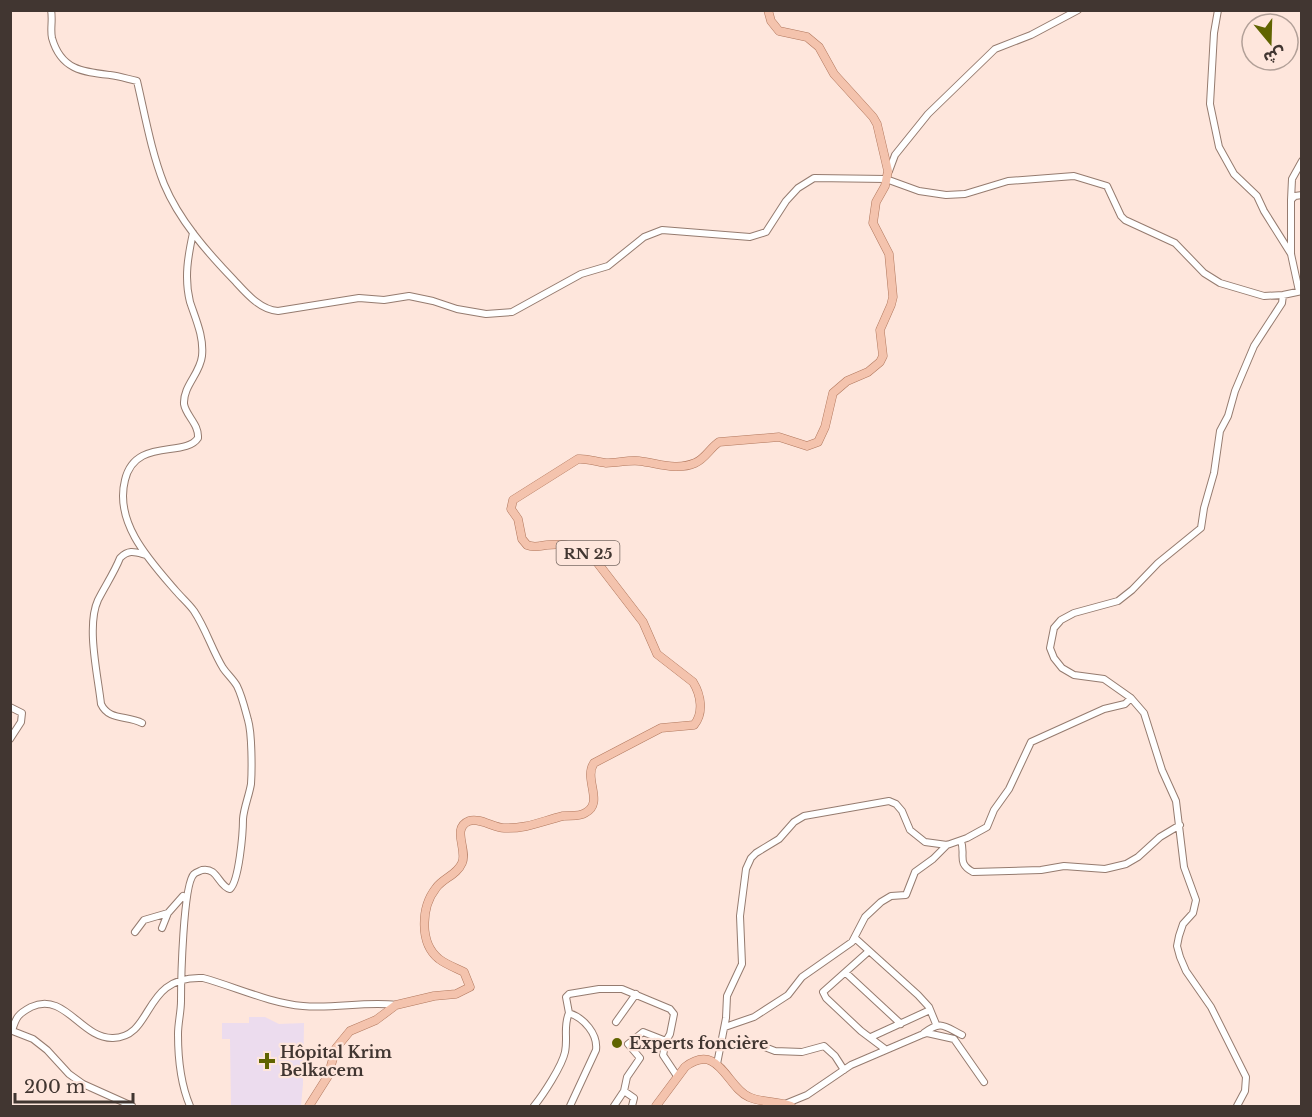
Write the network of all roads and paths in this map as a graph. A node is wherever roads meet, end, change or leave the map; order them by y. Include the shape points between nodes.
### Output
1 (51, 10) edge
2 (768, 10) edge
3 (1078, 10) edge
4 (1218, 10) edge
5 (1302, 161) edge
6 (887, 178) junction
7 (1302, 195) edge
8 (1291, 200) junction
9 (193, 232) junction
10 (1291, 254) junction
11 (1300, 291) edge
12 (1283, 296) junction
13 (146, 555) junction
14 (1131, 698) junction
15 (10, 707) edge
16 (142, 723) dead end
17 (10, 739) edge
18 (1180, 825) junction
19 (961, 841) junction
20 (947, 845) junction
21 (186, 900) junction
22 (168, 913) junction
23 (162, 928) dead end
24 (135, 932) dead end
25 (855, 939) junction
26 (869, 951) junction
27 (846, 973) junction
28 (180, 980) junction
29 (636, 994) junction
30 (396, 1005) junction
31 (930, 1011) junction
32 (569, 1013) junction
33 (616, 1022) dead end
34 (901, 1024) junction
35 (936, 1024) junction
36 (725, 1027) junction
37 (11, 1030) edge
38 (921, 1035) junction
39 (962, 1035) dead end
40 (871, 1037) junction
41 (666, 1041) junction
42 (757, 1044) dead end
43 (885, 1049) junction
44 (717, 1064) junction
45 (844, 1070) junction
46 (677, 1076) junction
47 (984, 1082) dead end
48 (624, 1091) junction
49 (788, 1105) edge
50 (132, 1107) edge
51 (190, 1107) edge
52 (309, 1107) edge
53 (534, 1107) edge
54 (570, 1107) edge
55 (614, 1107) edge
56 (632, 1107) edge
57 (656, 1107) edge
58 (1237, 1107) edge

1 - 9 street via 51,36 64,60 94,75 137,81 164,185
2 - 6 main road via 779,31 807,37 819,46 834,74 873,117 880,133
3 - 6 street via 1041,31 1004,44 987,56 905,140
4 - 10 street via 1210,104 1219,147 1234,174 1257,196
5 - 8 street via 1292,179
6 - 9 street via 814,178 786,201 766,232 750,237 662,230 644,237 608,266 581,274 512,312 486,314 409,296 359,298 271,311 245,292
6 - 12 street via 919,191 946,195 965,194 1019,179 1085,178 1107,186 1125,220 1175,243 1211,279 1242,291
6 - 30 main road, RN 25 via 872,216 889,254 893,297 880,330 883,356 875,368 847,381 834,393 818,442 807,446 779,437 719,442 702,459 681,467 578,459 513,500 511,509 527,545 570,546 593,557 643,622 657,654 697,688 699,719 694,725 661,728 594,763 589,775 594,800 584,814 515,828 468,821 460,830 462,863 433,891 424,926 432,952 464,972 470,987 456,994
7 - 8 street
8 - 10 street
9 - 13 street via 187,286 199,324 202,359 184,400 198,438 192,444 142,456 125,477 127,518
10 - 11 street
11 - 12 street
12 - 14 street via 1254,346 1220,431 1201,528 1118,601 1074,613 1054,628 1050,648 1062,668 1074,675 1104,679
13 - 16 street via 132,551 120,558 94,616 101,704 110,715
13 - 21 street via 193,609 223,668 236,684 249,723 251,784 234,886 230,890 215,873 200,870 190,880
14 - 18 street via 1144,713 1176,801
14 - 19 street via 1125,704 1030,742 987,827
15 - 17 street via 22,713 21,723
18 - 19 street via 1137,858 1105,868 1064,866 973,872 962,861
18 - 58 street via 1184,867 1196,900 1179,936 1179,957 1211,1007 1246,1077 1245,1091
19 - 20 street
20 - 25 street via 915,872 906,895 891,896 866,917
20 - 36 street via 918,838 902,811 889,801 804,816 756,853 746,869 740,916 742,964 727,996
21 - 22 street via 183,896
21 - 28 street
22 - 23 street
22 - 24 street via 144,920
25 - 26 street
25 - 36 street via 802,977 793,991 778,1002 754,1017
26 - 27 street
26 - 31 street
27 - 34 street
27 - 40 street via 823,992
28 - 30 street via 203,978 302,1006
28 - 37 street via 163,989 140,1024 124,1036 101,1036 58,1006 47,1004 36,1005 16,1017
28 - 51 street via 182,1080
29 - 32 street via 622,989 574,992 566,997
29 - 33 street
29 - 41 street via 674,1014
30 - 52 main road, RN 25 via 376,1020 350,1031 342,1040 332,1056 328,1076
31 - 34 street
31 - 35 street
32 - 53 street via 564,1056
32 - 54 street via 585,1023 597,1042
34 - 40 street
35 - 38 street
35 - 39 street
36 - 44 street
37 - 50 street via 40,1044 83,1084
38 - 43 street
38 - 47 street via 927,1032 954,1039
40 - 43 street
41 - 46 street via 663,1055
41 - 48 street via 643,1032 628,1044 640,1058 627,1077
42 - 45 street via 775,1051 802,1052 824,1046
43 - 45 street
44 - 46 main road via 697,1061
44 - 49 main road via 744,1094
45 - 49 street
46 - 57 main road
48 - 55 street
48 - 56 street via 634,1098

